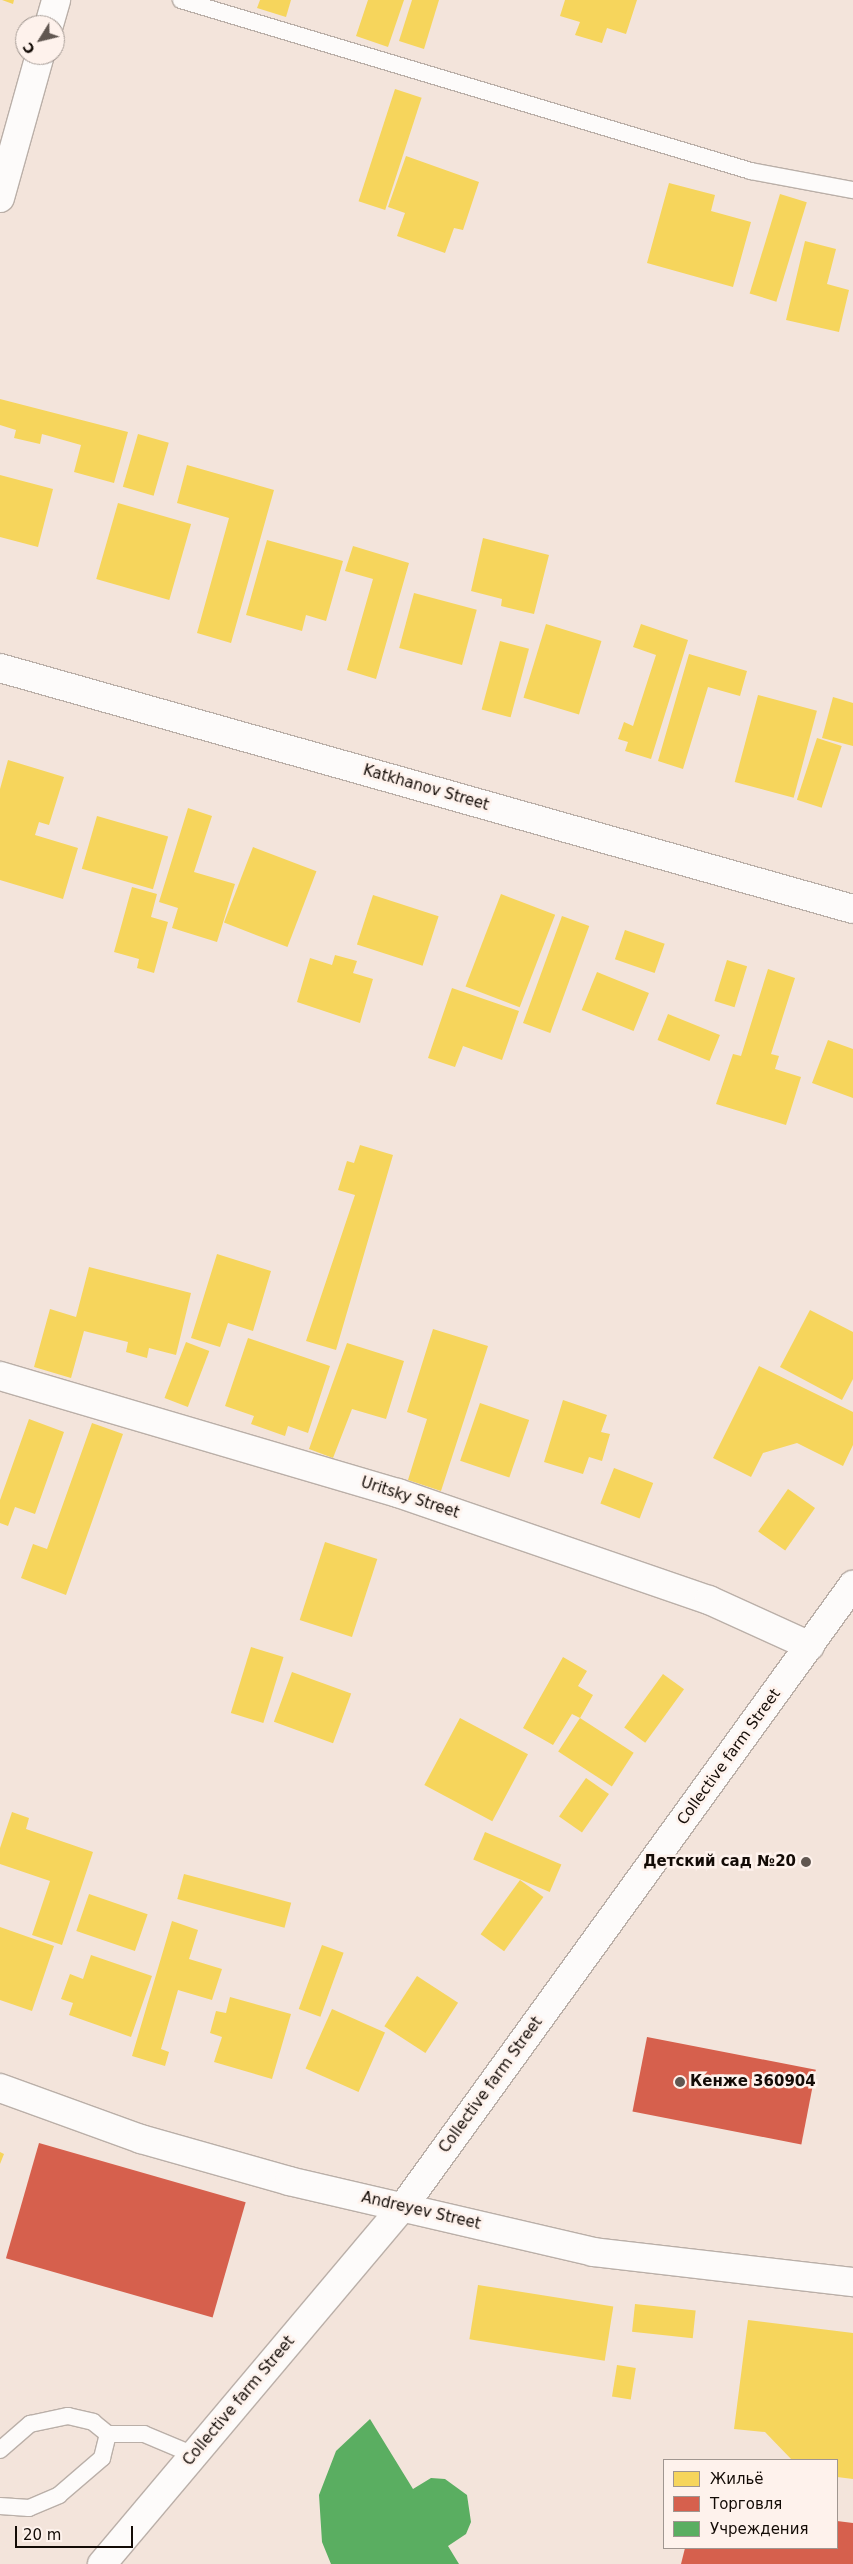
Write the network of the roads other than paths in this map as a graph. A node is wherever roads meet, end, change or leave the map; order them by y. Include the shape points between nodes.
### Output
1 (56, 0) edge
2 (181, 0) edge
3 (52, 15) edge
4 (37, 65) edge
5 (853, 190) edge
6 (0, 198) edge
7 (0, 668) edge
8 (853, 909) edge
9 (0, 1376) edge
10 (853, 1585) edge
11 (810, 1646) junction
12 (0, 2088) edge
13 (403, 2206) junction
14 (853, 2282) edge
15 (108, 2434) junction
16 (0, 2450) edge
17 (194, 2456) junction
18 (0, 2506) edge
19 (102, 2564) edge

1 - 3 street
2 - 5 lane via 751,171
4 - 6 street
7 - 8 street, Katkhanov Street
9 - 11 street, Uritsky Street via 407,1496 710,1600
10 - 11 street, Collective farm Street
11 - 13 street, Collective farm Street
12 - 13 street, Andreyev Street via 142,2139 289,2181
13 - 14 street, Andreyev Street via 593,2252
13 - 17 street, Collective farm Street
15 - 16 lane via 93,2422 68,2416 30,2424
15 - 17 lane via 144,2434
15 - 18 lane via 102,2458 59,2495 29,2508
17 - 19 street, Collective farm Street

